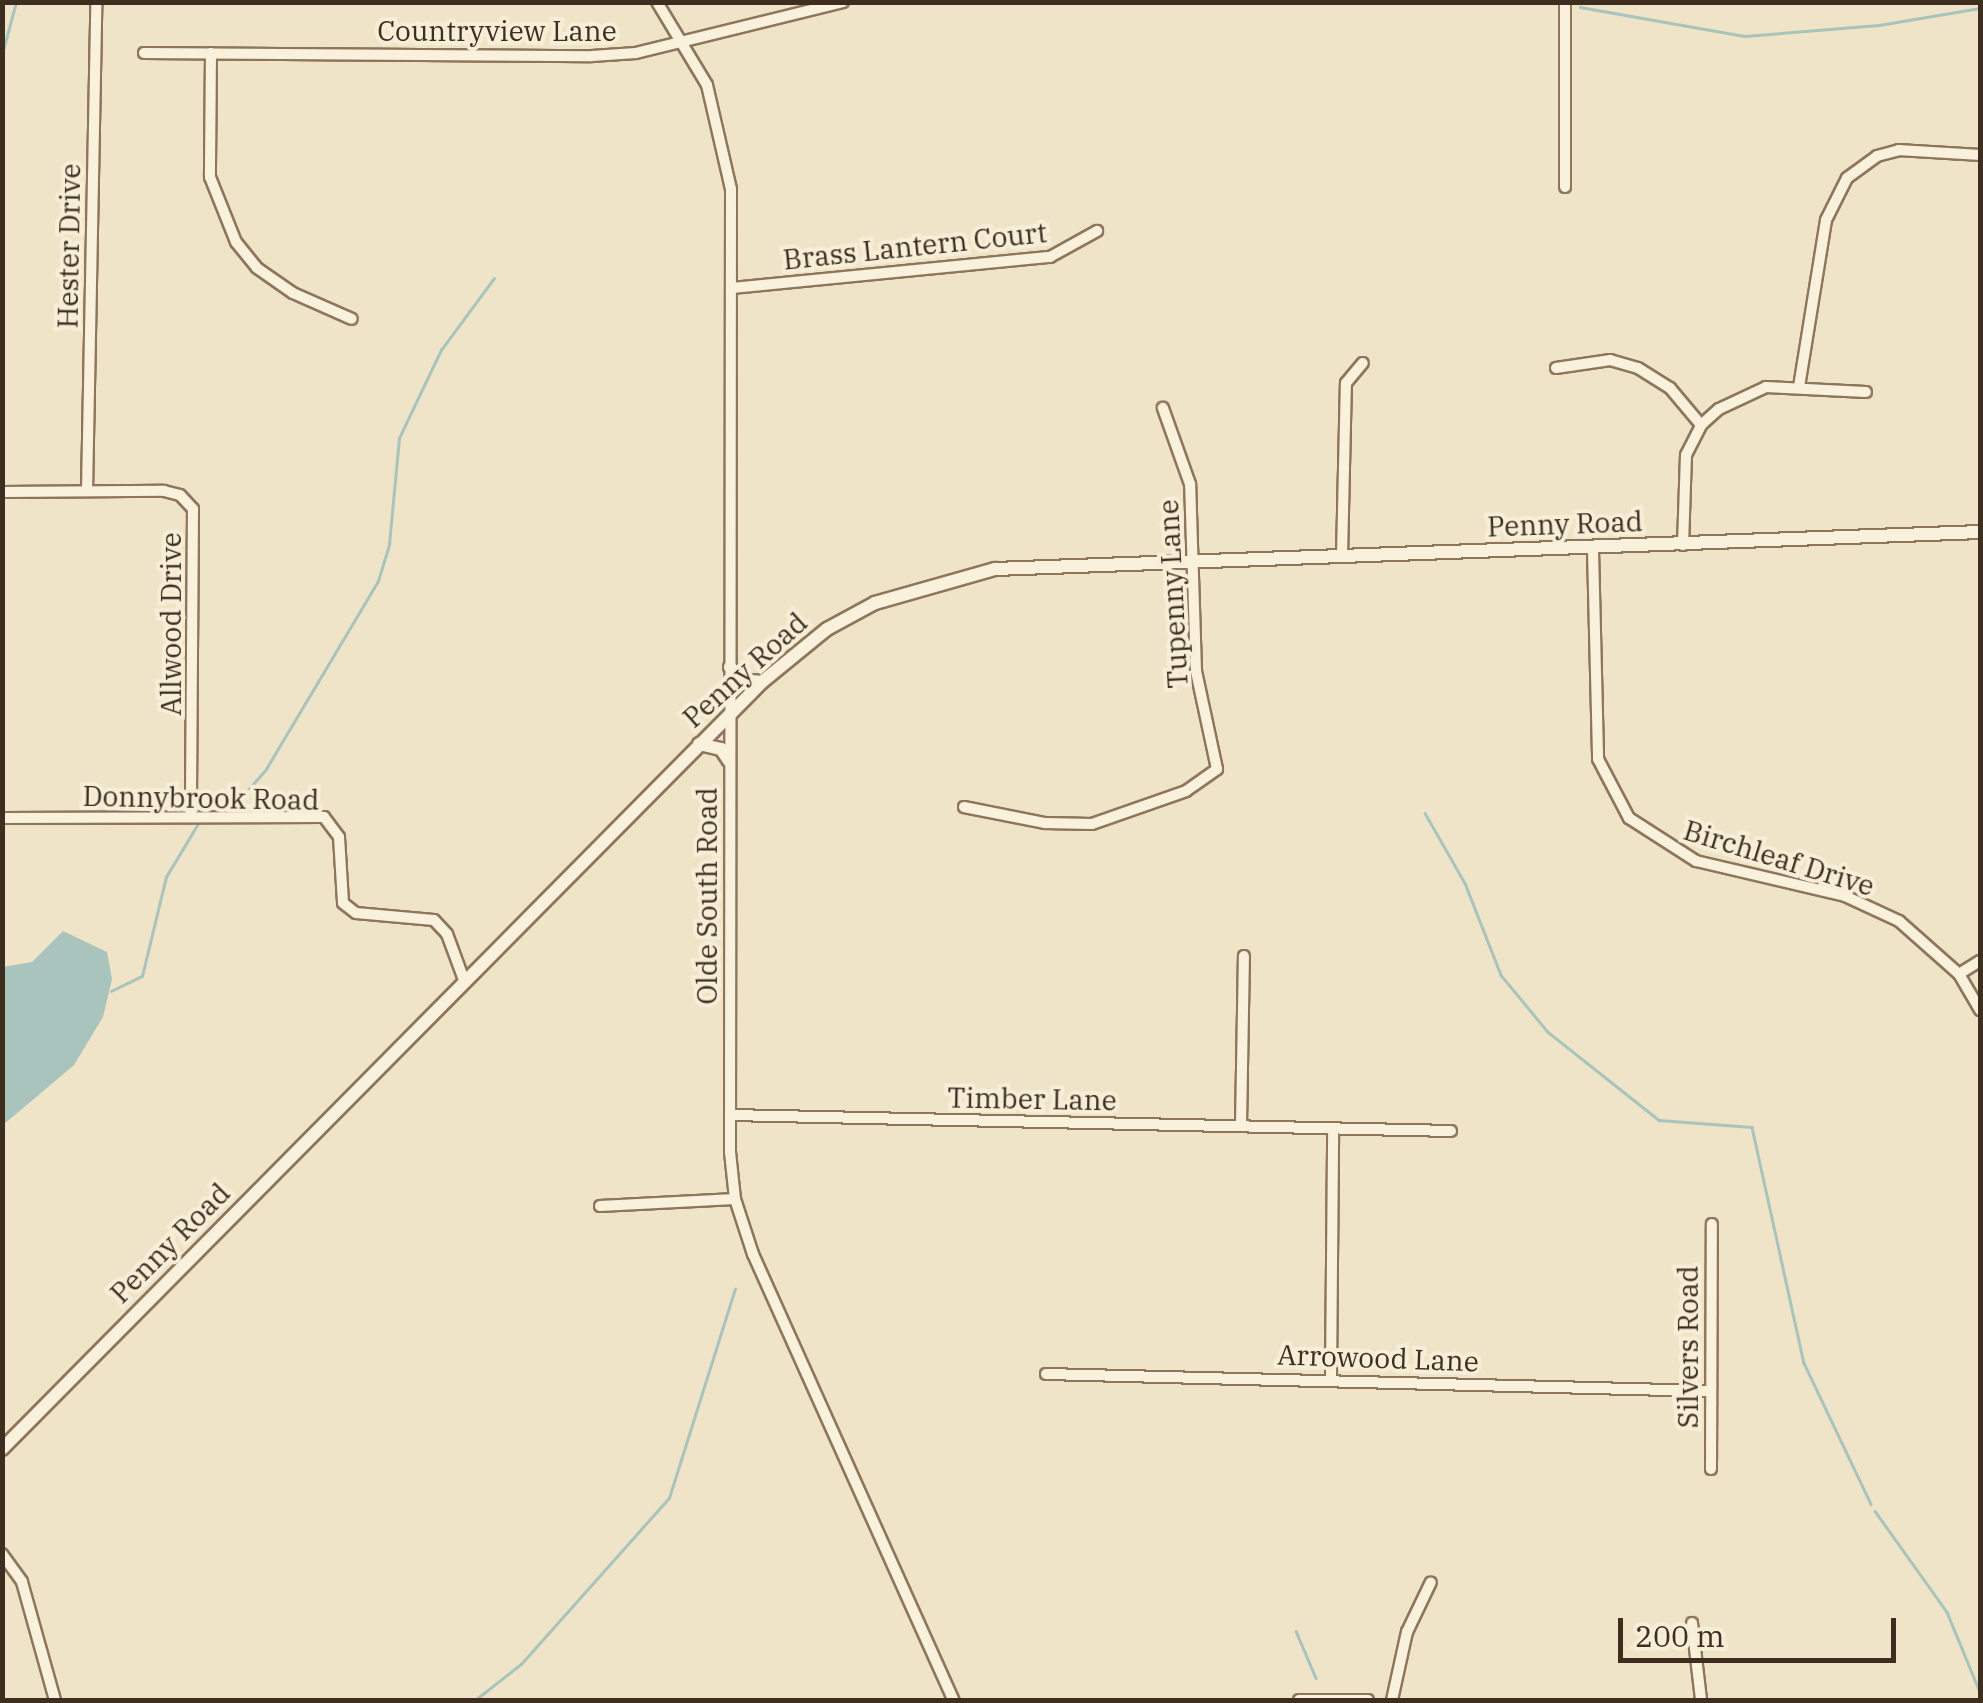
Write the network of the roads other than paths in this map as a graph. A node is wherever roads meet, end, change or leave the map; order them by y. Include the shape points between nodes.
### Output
1 (96, 2) edge
2 (657, 2) edge
3 (844, 2) edge
4 (1565, 2) edge
5 (829, 4) edge
6 (686, 40) junction
7 (144, 53) dead end
8 (211, 53) junction
9 (1980, 154) edge
10 (1565, 187) dead end
11 (1097, 231) dead end
12 (732, 288) junction
13 (352, 319) dead end
14 (1363, 363) dead end
15 (1556, 368) dead end
16 (1799, 387) junction
17 (1866, 392) dead end
18 (1163, 408) dead end
19 (1701, 424) junction
20 (87, 490) junction
21 (2, 492) edge
22 (1980, 532) edge
23 (1683, 545) junction
24 (1593, 550) junction
25 (1342, 556) junction
26 (1192, 560) junction
27 (730, 667) junction
28 (762, 682) junction
29 (729, 715) junction
30 (699, 744) junction
31 (729, 761) junction
32 (964, 807) dead end
33 (191, 816) junction
34 (2, 818) edge
35 (1244, 956) dead end
36 (1980, 960) edge
37 (1960, 974) junction
38 (464, 980) junction
39 (1980, 1010) edge
40 (730, 1115) junction
41 (1241, 1125) junction
42 (1333, 1128) junction
43 (1451, 1132) dead end
44 (735, 1200) junction
45 (600, 1206) dead end
46 (1712, 1224) dead end
47 (1046, 1374) dead end
48 (1331, 1378) junction
49 (1708, 1391) junction
50 (2, 1449) edge
51 (1712, 1469) dead end
52 (2, 1554) edge
53 (1431, 1582) dead end
54 (1692, 1624) dead end
55 (54, 1700) edge
56 (954, 1700) edge
57 (1299, 1700) edge
58 (1368, 1700) edge
59 (1392, 1700) edge
60 (1701, 1700) edge

1 - 20 street, Hester Drive
2 - 6 street, Olde South Road
3 - 5 street, Countryview Lane
4 - 10 street
5 - 6 street, Countryview Lane
6 - 8 street, Countryview Lane via 592,56
6 - 12 street, Olde South Road via 726,151
7 - 8 street, Countryview Lane
8 - 13 street via 210,176 236,242 257,268 292,293
9 - 16 street via 1899,150 1877,156 1847,178 1826,220
11 - 12 street, Brass Lantern Court via 1050,257
12 - 27 street, Olde South Road
14 - 25 street via 1346,383
15 - 19 street via 1610,360 1638,368 1670,388
16 - 17 street
16 - 19 street via 1742,395
18 - 26 street, Tupenny Lane via 1188,469
19 - 23 street via 1681,479
20 - 21 street, Allwood Drive
20 - 33 street, Allwood Drive via 164,492 180,495 193,508
22 - 23 street, Penny Road
23 - 24 street, Penny Road
24 - 25 street, Penny Road
24 - 37 street, Birchleaf Drive via 1598,759 1629,818 1661,845 1696,861 1872,908 1899,921
25 - 26 street, Penny Road
26 - 28 street, Penny Road via 995,569 938,580 827,629
26 - 32 street, Tupenny Lane via 1199,696 1216,761 1210,778 1092,824 1046,823
27 - 28 street via 740,680
27 - 29 street, Olde South Road
28 - 29 street, Penny Road
29 - 30 street, Penny Road
29 - 31 street, Olde South Road
30 - 31 street via 721,750
30 - 38 street, Penny Road
31 - 40 street, Olde South Road
33 - 34 street, Donnybrook Road
33 - 38 street, Donnybrook Road via 324,817 338,837 343,903 356,912 434,920 447,934
35 - 41 street
36 - 37 street
37 - 39 street, Birchleaf Drive
38 - 50 street, Penny Road
40 - 41 street, Timber Lane
40 - 44 street, Olde South Road
41 - 42 street, Timber Lane
42 - 43 street, Timber Lane
42 - 48 street
44 - 45 street
44 - 56 street, Olde South Road via 753,1254
46 - 49 street, Silvers Road
47 - 48 street, Arrowood Lane
48 - 49 street, Arrowood Lane
49 - 51 street, Silvers Road
52 - 55 street via 22,1582
53 - 59 street via 1407,1632
54 - 60 street
57 - 58 street

